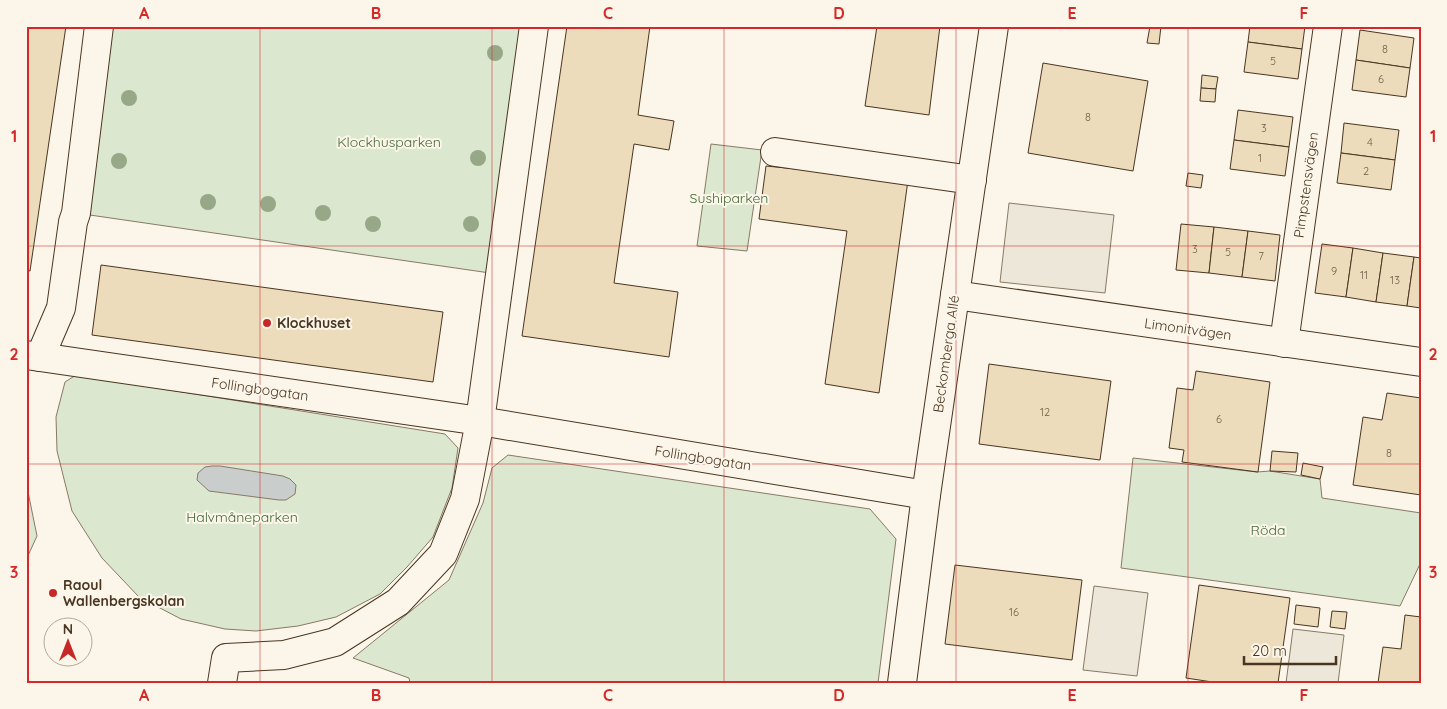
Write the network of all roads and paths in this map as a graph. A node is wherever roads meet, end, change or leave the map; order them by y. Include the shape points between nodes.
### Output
1 (99, 26) edge
2 (534, 26) edge
3 (994, 26) edge
4 (1328, 26) edge
5 (774, 152) dead end
6 (972, 180) junction
7 (955, 294) junction
8 (1284, 343) junction
9 (33, 356) edge
10 (1421, 362) edge
11 (480, 421) junction
12 (926, 495) junction
13 (910, 682) edge
14 (222, 683) edge

1 - 9 street, Follingbogatan via 61,308
2 - 11 street
3 - 6 street, Beckomberga Allé
4 - 8 street, Pimpstensvägen
5 - 6 street
6 - 7 street, Beckomberga Allé
7 - 8 street, Limonitvägen
7 - 12 street, Beckomberga Allé
8 - 10 street, Limonitvägen
9 - 11 street, Follingbogatan
11 - 12 street, Follingbogatan
11 - 14 street via 464,499 443,554 398,602 335,642 284,655 226,658
12 - 13 street, Beckomberga Allé

